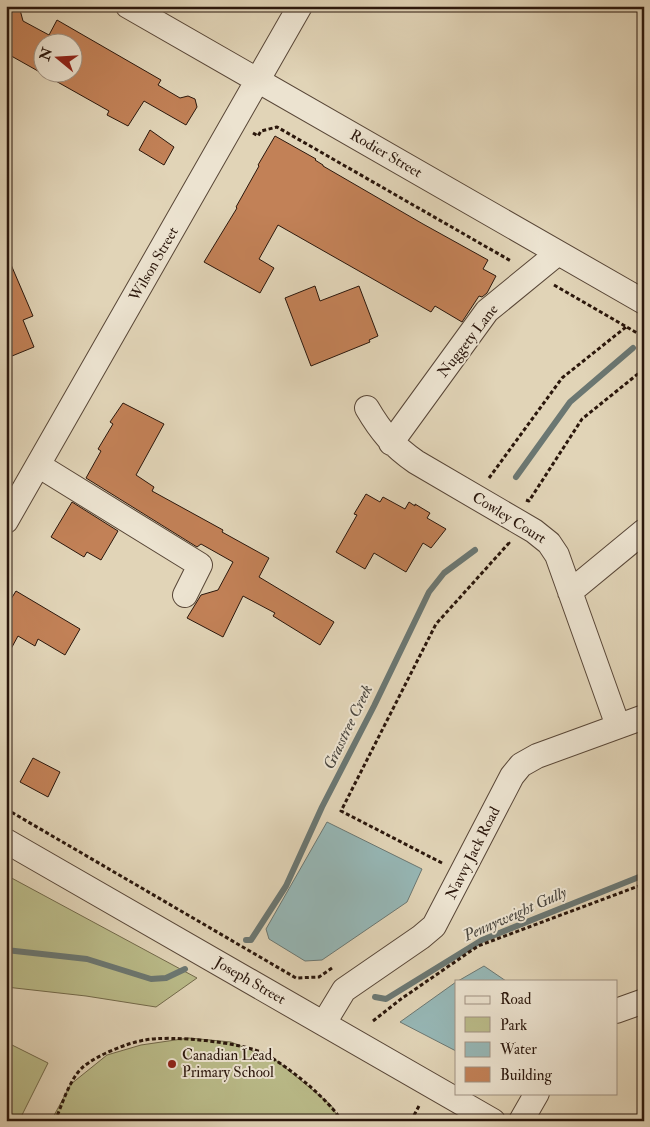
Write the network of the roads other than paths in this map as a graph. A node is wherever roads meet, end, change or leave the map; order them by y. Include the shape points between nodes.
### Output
1 (128, 6) edge
2 (300, 6) edge
3 (257, 80) junction
4 (558, 253) junction
5 (644, 302) edge
6 (367, 408) dead end
7 (391, 443) junction
8 (38, 465) junction
9 (6, 521) edge
10 (644, 531) edge
11 (570, 592) junction
12 (184, 595) dead end
13 (644, 717) edge
14 (618, 726) junction
15 (6, 841) edge
16 (644, 1001) edge
17 (618, 1010) edge
18 (324, 1023) junction
19 (536, 1094) edge
20 (493, 1121) edge
21 (521, 1121) edge

1 - 3 street, Rodier Street
2 - 3 street, Wilson Street
3 - 4 street, Rodier Street
3 - 8 street, Wilson Street
4 - 5 street, Rodier Street
4 - 7 street, Nuggety Lane via 488,311
6 - 7 street, Cowley Court
7 - 11 street, Cowley Court via 416,462 540,535 556,555
8 - 9 street, Wilson Street
8 - 12 street via 200,565
10 - 11 street
11 - 14 street, Cowley Court
13 - 14 street, Navvy Jack Road
14 - 18 street, Navvy Jack Road via 537,756 518,768 434,926 344,990
15 - 18 street, Joseph Street
16 - 17 street
18 - 20 street, Joseph Street
19 - 21 street

